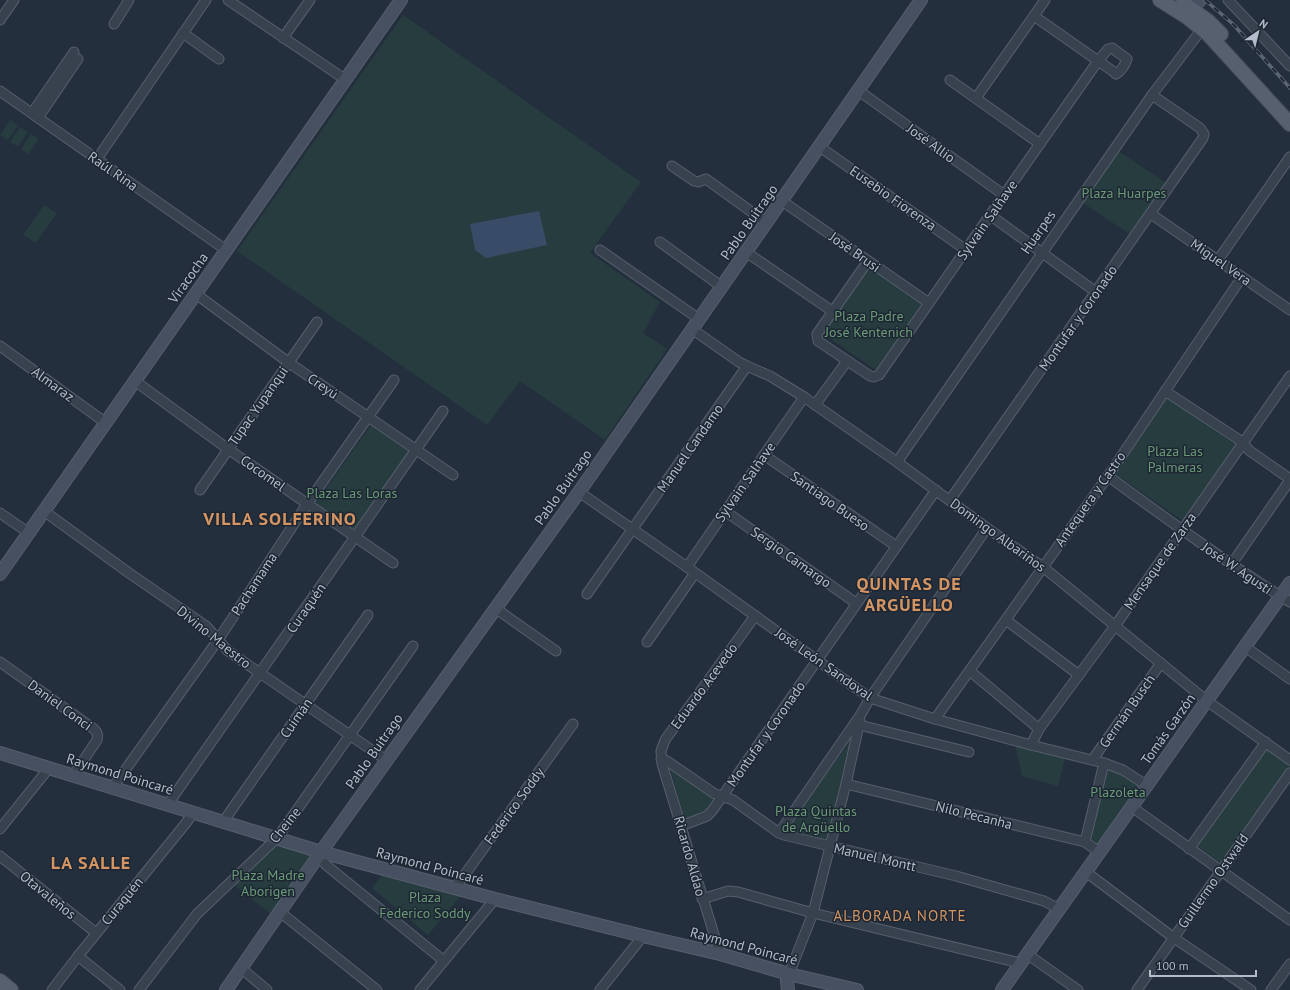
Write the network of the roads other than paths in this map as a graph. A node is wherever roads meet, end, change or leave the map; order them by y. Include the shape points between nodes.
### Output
1 (14, 0) edge
2 (129, 0) edge
3 (206, 0) edge
4 (228, 0) edge
5 (310, 0) edge
6 (401, 0) edge
7 (921, 0) edge
8 (1045, 0) edge
9 (1160, 0) edge
10 (1178, 0) edge
11 (1228, 0) edge
12 (1193, 9) edge
13 (1034, 16) junction
14 (0, 20) edge
15 (114, 24) dead end
16 (1205, 25) junction
17 (183, 33) junction
18 (283, 38) junction
19 (76, 56) dead end
20 (219, 59) dead end
21 (1098, 61) junction
22 (1290, 66) edge
23 (346, 80) junction
24 (950, 80) dead end
25 (0, 91) edge
26 (859, 91) junction
27 (1152, 95) junction
28 (976, 98) junction
29 (1290, 110) edge
30 (35, 116) junction
31 (1290, 124) edge
32 (1040, 144) junction
33 (820, 147) junction
34 (1290, 157) edge
35 (96, 159) junction
36 (672, 166) dead end
37 (1004, 195) junction
38 (782, 201) junction
39 (1151, 214) junction
40 (990, 215) junction
41 (767, 223) junction
42 (660, 242) dead end
43 (226, 250) junction
44 (600, 250) dead end
45 (966, 250) junction
46 (746, 252) junction
47 (1042, 253) junction
48 (1218, 260) junction
49 (868, 261) junction
50 (1242, 277) junction
51 (722, 287) junction
52 (1096, 292) junction
53 (196, 294) junction
54 (929, 303) junction
55 (1290, 310) edge
56 (832, 311) junction
57 (317, 322) dead end
58 (695, 324) junction
59 (0, 346) edge
60 (847, 361) junction
61 (288, 362) junction
62 (747, 366) junction
63 (1290, 376) edge
64 (394, 380) dead end
65 (135, 381) junction
66 (1165, 391) junction
67 (804, 398) junction
68 (815, 405) junction
69 (443, 410) dead end
70 (368, 417) junction
71 (106, 423) junction
72 (1242, 444) junction
73 (228, 449) junction
74 (416, 450) junction
75 (764, 455) junction
76 (897, 462) junction
77 (453, 475) dead end
78 (1108, 476) junction
79 (1290, 480) edge
80 (200, 490) dead end
81 (936, 490) junction
82 (579, 492) junction
83 (950, 500) junction
84 (307, 504) junction
85 (44, 511) junction
86 (725, 511) junction
87 (0, 513) edge
88 (987, 528) junction
89 (633, 530) junction
90 (1182, 530) junction
91 (29, 533) junction
92 (355, 537) junction
93 (896, 546) junction
94 (393, 563) dead end
95 (1232, 565) junction
96 (687, 567) junction
97 (1043, 567) junction
98 (695, 573) junction
99 (0, 574) edge
100 (1290, 583) edge
101 (588, 594) dead end
102 (1285, 600) edge
103 (856, 603) junction
104 (495, 608) junction
105 (368, 615) dead end
106 (755, 616) junction
107 (1006, 620) junction
108 (1115, 626) junction
109 (218, 640) junction
110 (647, 642) dead end
111 (413, 646) dead end
112 (1244, 646) junction
113 (556, 651) dead end
114 (818, 660) junction
115 (0, 662) edge
116 (1161, 663) junction
117 (970, 671) junction
118 (260, 674) junction
119 (1079, 675) junction
120 (1290, 678) edge
121 (870, 698) junction
122 (1207, 701) junction
123 (306, 704) junction
124 (861, 714) junction
125 (935, 720) junction
126 (573, 724) dead end
127 (859, 725) junction
128 (1039, 729) junction
129 (350, 735) junction
130 (1266, 742) junction
131 (1031, 746) junction
132 (969, 752) dead end
133 (0, 753) edge
134 (661, 759) junction
135 (1093, 759) junction
136 (386, 760) junction
137 (1290, 760) edge
138 (1104, 763) junction
139 (49, 768) junction
140 (1290, 772) edge
141 (73, 776) junction
142 (846, 784) junction
143 (1146, 785) junction
144 (113, 788) junction
145 (722, 797) junction
146 (168, 804) junction
147 (1132, 807) junction
148 (193, 813) junction
149 (223, 822) junction
150 (682, 826) junction
151 (0, 829) edge
152 (779, 833) junction
153 (277, 838) junction
154 (1085, 842) junction
155 (830, 846) junction
156 (1190, 848) junction
157 (1099, 852) junction
158 (320, 853) junction
159 (0, 856) edge
160 (1221, 870) junction
161 (1086, 872) junction
162 (455, 888) junction
163 (495, 899) junction
164 (702, 899) junction
165 (1059, 909) junction
166 (280, 912) junction
167 (813, 912) junction
168 (1290, 920) edge
169 (96, 934) junction
170 (643, 936) junction
171 (1174, 938) junction
172 (720, 954) junction
173 (78, 956) junction
174 (1024, 959) junction
175 (444, 961) junction
176 (1290, 964) edge
177 (241, 968) junction
178 (789, 974) junction
179 (0, 981) edge
180 (11, 990) edge
181 (52, 990) edge
182 (120, 990) edge
183 (139, 990) edge
184 (226, 990) edge
185 (267, 990) edge
186 (377, 990) edge
187 (420, 990) edge
188 (600, 990) edge
189 (788, 990) edge
190 (857, 990) edge
191 (1002, 990) edge
192 (1078, 990) edge
193 (1136, 990) edge
194 (1251, 990) edge
195 (1271, 990) edge

1 - 14 street
2 - 15 street
3 - 17 street
4 - 18 street
5 - 18 street
6 - 23 main road, Viracocha
7 - 26 main road, Pablo Buitrago
8 - 13 street
9 - 12 main road
10 - 12 main road
11 - 22 street
12 - 16 main road
13 - 21 street
13 - 28 street
16 - 27 street, Huarpes
16 - 29 main road via 1230,43
16 - 31 main road via 1226,53
17 - 20 street
17 - 35 street
18 - 23 street
19 - 30 street
21 - 21 street, Sylvain Salñave via 1116,74 1120,72 1127,59 1112,48 1108,48
21 - 32 street, Sylvain Salñave
23 - 43 main road, Viracocha
24 - 28 street
25 - 30 street, Raúl Rina
26 - 33 main road, Pablo Buitrago
26 - 37 street, José Allio
27 - 39 street, Montufar y Coronado via 1200,128 1204,134
27 - 47 street, Huarpes
28 - 32 street
30 - 35 street, Raúl Rina
32 - 37 street, Sylvain Salñave
33 - 38 main road, Pablo Buitrago
33 - 45 street, Eusebio Fiorenza
34 - 48 street
35 - 43 street, Raúl Rina
36 - 41 street via 694,181 706,179
37 - 40 street, Sylvain Salñave
38 - 41 main road, Pablo Buitrago
38 - 49 street, José Brusi
39 - 48 street, Miguel Vera
39 - 52 street, Montufar y Coronado
40 - 45 street, Sylvain Salñave
40 - 47 street
41 - 46 main road, Pablo Buitrago
42 - 51 street
43 - 53 main road, Viracocha
44 - 58 street, Domingo Albariños
45 - 54 street, Sylvain Salñave
46 - 51 main road, Pablo Buitrago
46 - 56 street
47 - 52 street
47 - 76 street, Huarpes
48 - 50 street, Miguel Vera
49 - 54 street, José Brusi
49 - 56 street
50 - 55 street, Miguel Vera
50 - 66 street, Antequera y Castro
51 - 58 main road, Pablo Buitrago
52 - 83 street, Montufar y Coronado
53 - 61 street, Creyú
53 - 65 main road, Viracocha
54 - 60 street, Sylvain Salñave via 879,375 870,376
56 - 60 street via 816,334 818,341
57 - 61 street, Tupac Yupanqui
58 - 62 street, Domingo Albariños
58 - 82 main road, Pablo Buitrago
59 - 71 street, Almaraz
60 - 68 street
61 - 70 street, Creyú
61 - 73 street, Tupac Yupanqui
62 - 67 street, Domingo Albariños via 770,376
62 - 89 street, Manuel Candamo
63 - 72 street, Mensaque de Zarza
64 - 70 street, Pachamama
65 - 71 main road, Viracocha
65 - 73 street, Cocomel
66 - 72 street
66 - 78 street, Antequera y Castro
67 - 68 street, Domingo Albariños
67 - 75 street, Sylvain Salñave
68 - 76 street, Domingo Albariños
69 - 74 street, Curaquén
70 - 74 street, Creyú
70 - 84 street, Pachamama
71 - 85 main road, Viracocha
72 - 79 street
72 - 90 street, Mensaque de Zarza
73 - 80 street, Tupac Yupanqui
73 - 84 street, Cocomel
74 - 77 street, Creyú
74 - 92 street, Curaquén
75 - 86 street, Sylvain Salñave
75 - 93 street, Santiago Bueso
76 - 81 street, Domingo Albariños
78 - 90 street, José W. Agusti
78 - 97 street, Antequera y Castro
79 - 95 street
81 - 83 street, Domingo Albariños
81 - 93 street, Montufar y Coronado
82 - 89 street, José León Sandoval
82 - 104 main road, Pablo Buitrago
83 - 88 street, Domingo Albariños
84 - 92 street, Cocomel
84 - 109 street, Pachamama
85 - 91 main road, Viracocha
85 - 109 street, Divino Maestro via 206,626
86 - 96 street, Sylvain Salñave
86 - 103 street, Sergio Camargo
87 - 91 street
88 - 97 street, Domingo Albariños
88 - 121 street
89 - 96 street, José León Sandoval
89 - 101 street, Manuel Candamo
90 - 95 street, José W. Agusti
90 - 108 street, Mensaque de Zarza
91 - 99 main road, Viracocha
92 - 94 street, Cocomel
92 - 118 street, Curaquén
93 - 103 street, Montufar y Coronado
95 - 102 street, José W. Agusti
96 - 98 street, José León Sandoval
97 - 107 street, Antequera y Castro
97 - 108 street, Domingo Albariños
98 - 106 street, José León Sandoval
98 - 110 street
100 - 102 main road, Tomás Garzón
102 - 112 main road, Tomás Garzón
103 - 114 street, Montufar y Coronado
104 - 113 street
104 - 136 main road, Pablo Buitrago
105 - 123 street, Cuimán
106 - 114 street, José León Sandoval
106 - 134 street, Eduardo Acevedo via 666,740 661,751
107 - 117 street, Antequera y Castro
107 - 119 street
108 - 116 street, Domingo Albariños
108 - 119 street, Mensaque de Zarza
109 - 118 street, Divino Maestro via 228,651
109 - 144 street, Pachamama
111 - 129 street, Cheine
112 - 120 street
112 - 122 main road, Tomás Garzón
114 - 121 street, José León Sandoval
114 - 145 street, Montufar y Coronado
115 - 141 street, Daniel Conci via 97,732 97,740
116 - 122 street, Domingo Albariños
116 - 135 street, Germán Busch
117 - 125 street, Antequera y Castro
117 - 128 street
118 - 123 street, Divino Maestro
118 - 146 street, Curaquén
119 - 128 street, Mensaque de Zarza
121 - 124 street
121 - 125 street, José León Sandoval
122 - 130 street, Domingo Albariños
122 - 143 main road, Tomás Garzón
123 - 129 street, Divino Maestro
123 - 149 street, Cuimán
124 - 127 street
124 - 152 street
125 - 131 street, José León Sandoval
126 - 162 street, Federico Soddy
127 - 132 street
127 - 142 street
128 - 131 street, Mensaque de Zarza
129 - 136 street, Divino Maestro
129 - 153 street, Cheine
130 - 137 street, Domingo Albariños
130 - 156 street
131 - 135 street, José León Sandoval
133 - 139 main road, Raymond Poincaré
134 - 145 street, Manuel Montt
134 - 150 street, Ricardo Aldao
135 - 138 street, José León Sandoval
136 - 158 main road, Pablo Buitrago
138 - 143 street, José León Sandoval via 1122,770
138 - 154 street, Germán Busch
139 - 141 main road, Raymond Poincaré
139 - 151 street
140 - 160 street, Guillermo Ostwald
141 - 144 main road, Raymond Poincaré
142 - 154 street, Nilo Pecanha
142 - 155 street
143 - 147 main road, Tomás Garzón
144 - 146 main road, Raymond Poincaré
145 - 150 street, Montufar y Coronado via 707,816
145 - 152 street, Manuel Montt via 733,800
146 - 148 main road, Raymond Poincaré
147 - 156 street
147 - 157 main road, Tomás Garzón
148 - 149 main road, Raymond Poincaré
148 - 169 street, Curaquén
149 - 153 main road, Raymond Poincaré
150 - 164 street, Ricardo Aldao
152 - 155 street, Manuel Montt
153 - 158 main road, Raymond Poincaré
153 - 183 street, Cheine via 197,914
154 - 157 street, Nilo Pecanha
155 - 165 street, Manuel Montt via 956,876 1044,901
155 - 167 street
156 - 160 street
157 - 161 main road, Tomás Garzón
158 - 162 main road, Raymond Poincaré
158 - 166 main road, Pablo Buitrago
158 - 175 street via 326,865
159 - 169 street, Otavaleños
160 - 168 street
160 - 171 street, Guillermo Ostwald
161 - 165 main road, Tomás Garzón
161 - 171 street
162 - 163 main road, Raymond Poincaré
163 - 170 main road, Raymond Poincaré
163 - 175 street
164 - 167 street via 733,891
164 - 172 street, Ricardo Aldao
165 - 174 main road, Tomás Garzón
166 - 177 main road, Pablo Buitrago
166 - 186 street
167 - 174 street
167 - 178 street
169 - 173 street, Curaquén
170 - 172 main road, Raymond Poincaré
170 - 188 street
171 - 193 street, Guillermo Ostwald
171 - 194 street
172 - 178 main road, Raymond Poincaré
173 - 181 street, Curaquén
173 - 182 street
174 - 191 main road, Tomás Garzón
174 - 192 street
175 - 187 street
176 - 195 street
177 - 184 main road, Pablo Buitrago
177 - 185 street
178 - 189 main road
178 - 190 main road, Raymond Poincaré
179 - 180 main road

